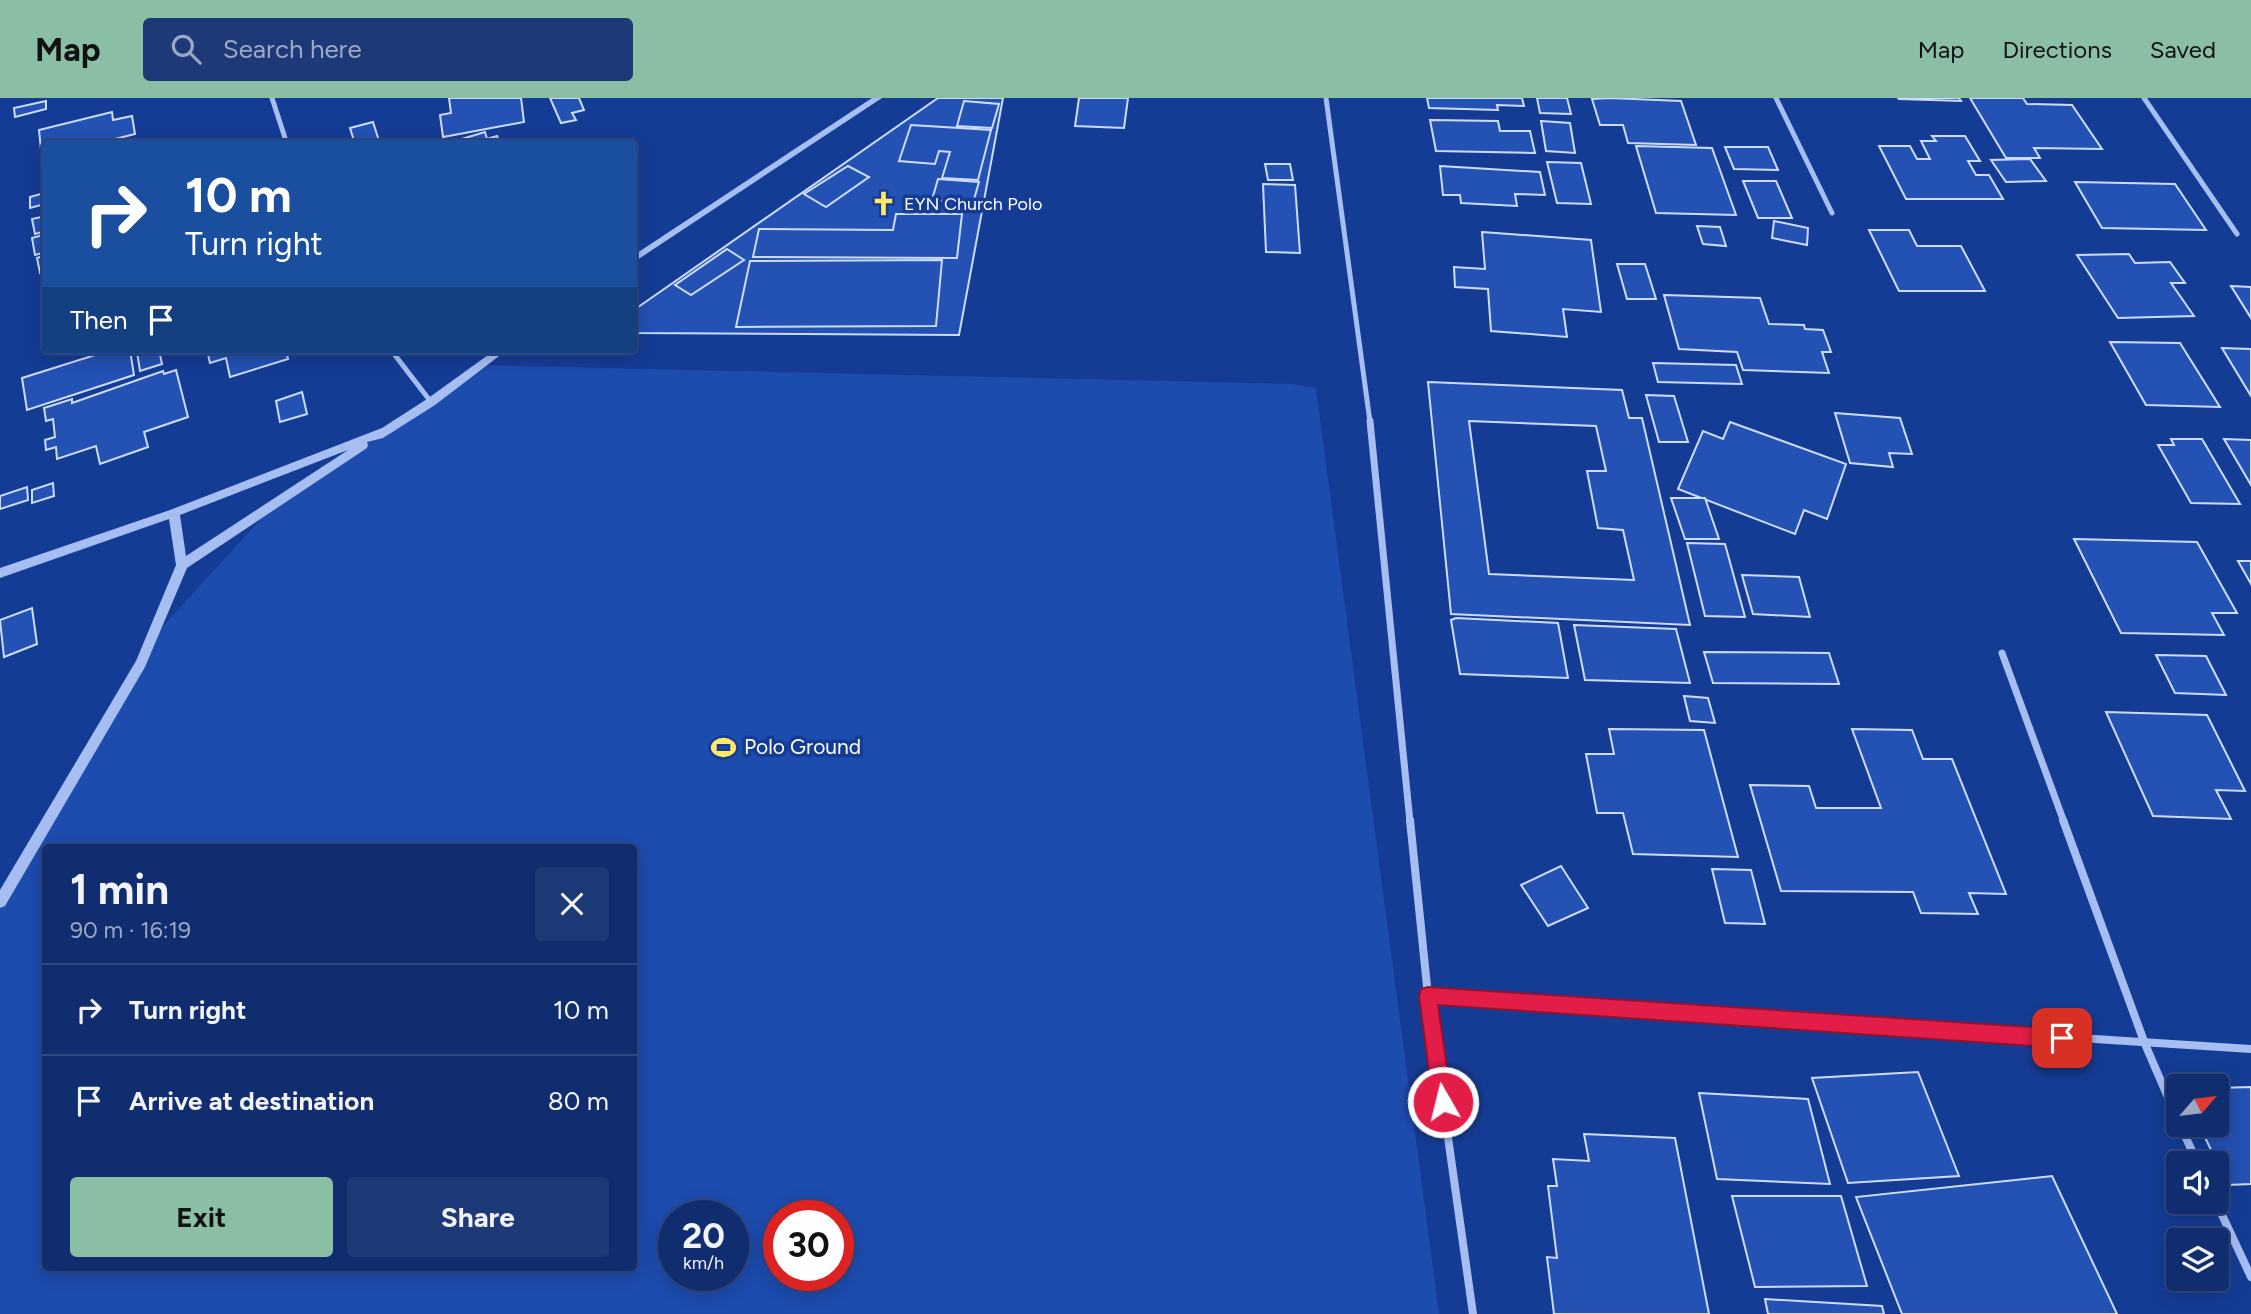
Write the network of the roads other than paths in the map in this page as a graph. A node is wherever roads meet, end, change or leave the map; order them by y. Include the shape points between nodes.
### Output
1 (272, 98) edge
2 (878, 98) edge
3 (1326, 98) edge
4 (1776, 98) edge
5 (2144, 98) edge
6 (285, 140) edge
7 (1832, 212) dead end
8 (2237, 234) dead end
9 (637, 258) edge
10 (394, 354) edge
11 (496, 354) edge
12 (430, 402) junction
13 (385, 431) junction
14 (174, 513) junction
15 (182, 565) junction
16 (0, 573) edge
17 (2002, 653) dead end
18 (0, 902) edge
19 (1428, 996) junction
20 (2145, 1044) junction
21 (2251, 1049) edge
22 (2166, 1093) edge
23 (2222, 1214) edge
24 (2251, 1277) edge
25 (1473, 1314) edge

1 - 6 street
2 - 9 street
3 - 19 street via 1365,370
4 - 7 street
5 - 8 street
10 - 12 street
11 - 12 street
12 - 13 street
13 - 14 street
13 - 15 street
14 - 15 street
14 - 16 street
15 - 18 street via 141,663
17 - 20 street
19 - 20 street
19 - 25 street
20 - 21 street
20 - 22 street
23 - 24 street

